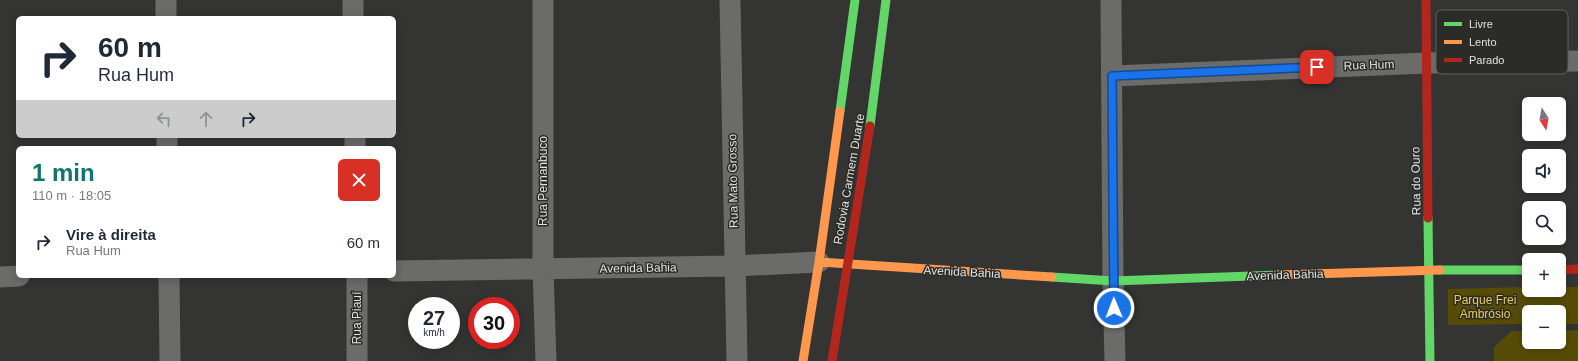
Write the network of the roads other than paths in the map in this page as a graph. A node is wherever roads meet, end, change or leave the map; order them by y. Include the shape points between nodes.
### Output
1 (166, 0) edge
2 (353, 0) edge
3 (543, 0) edge
4 (730, 0) edge
5 (855, 0) edge
6 (886, 0) edge
7 (1111, 0) edge
8 (1426, 0) edge
9 (166, 16) edge
10 (353, 16) edge
11 (1568, 61) edge
12 (1578, 61) edge
13 (1427, 63) junction
14 (1436, 63) edge
15 (1112, 76) junction
16 (819, 262) junction
17 (847, 265) junction
18 (734, 266) junction
19 (1578, 269) edge
20 (543, 270) junction
21 (1429, 270) junction
22 (1522, 270) edge
23 (1566, 270) edge
24 (396, 271) edge
25 (16, 276) edge
26 (0, 277) edge
27 (169, 278) edge
28 (357, 278) edge
29 (1113, 281) junction
30 (170, 361) edge
31 (357, 361) edge
32 (546, 361) edge
33 (737, 361) edge
34 (803, 361) edge
35 (832, 361) edge
36 (1115, 361) edge
37 (1430, 361) edge

1 - 9 street
2 - 10 street
3 - 20 street, Rua Pernanbuco
4 - 18 street, Rua Mato Grosso
5 - 16 street, Rodovia Carmem Duarte
6 - 17 street, Rodovia Carmem Duarte via 873,109
7 - 15 street
8 - 13 street, Rua do Ouro
11 - 12 street, Rua Hum
13 - 14 street, Rua Hum
13 - 15 street, Rua Hum
13 - 21 street, Rua do Ouro
15 - 29 street
16 - 17 street, Avenida Bahia
16 - 18 street, Avenida Bahia
16 - 34 street, Rodovia Carmem Duarte
17 - 29 street, Avenida Bahia
17 - 35 street, Rodovia Carmem Duarte
18 - 20 street, Avenida Bahia
18 - 33 street, Rua Mato Grosso
19 - 23 street
20 - 24 street, Avenida Bahia
20 - 32 street, Rua Pernanbuco
21 - 22 street, Avenida Bahia
21 - 29 street, Avenida Bahia
21 - 37 street, Rua do Ouro
25 - 26 street
27 - 30 street
28 - 31 street, Rua Piauí
29 - 36 street

